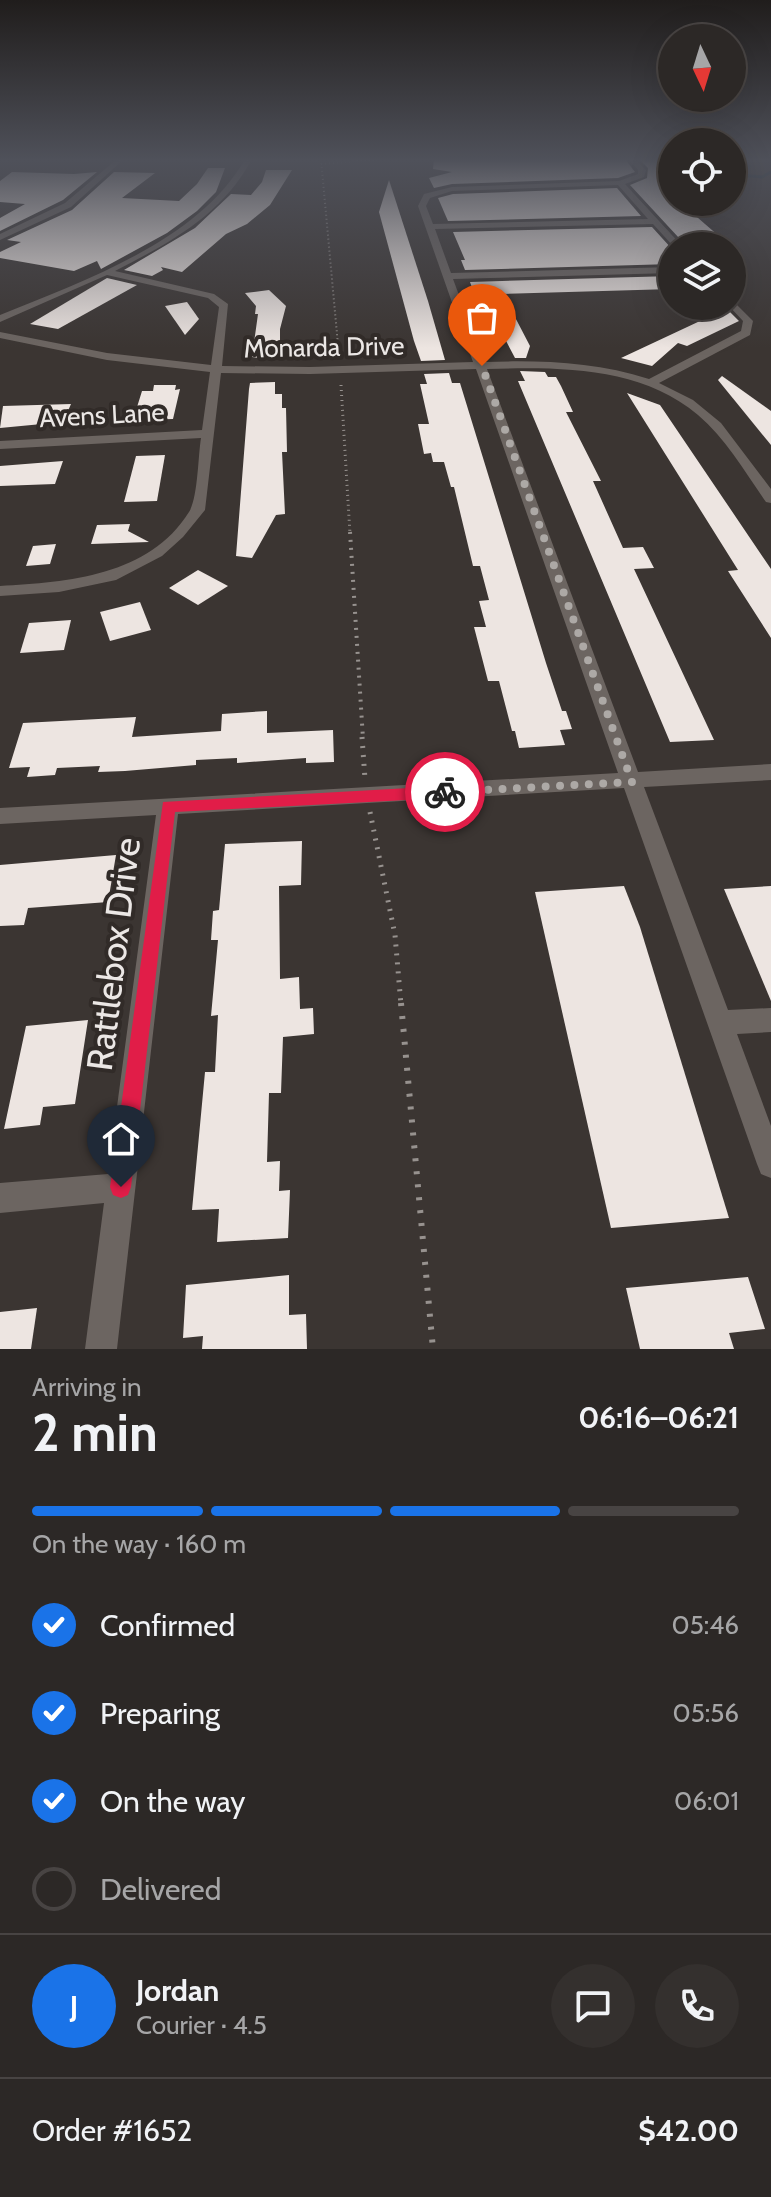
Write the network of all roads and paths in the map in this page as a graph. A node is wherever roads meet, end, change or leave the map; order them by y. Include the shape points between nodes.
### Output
1 (32, 222) edge
2 (191, 222) edge
3 (326, 222) edge
4 (429, 222) edge
5 (619, 222) edge
6 (430, 227) junction
7 (0, 237) edge
8 (658, 270) edge
9 (106, 272) junction
10 (448, 276) junction
11 (0, 319) edge
12 (746, 319) edge
13 (0, 335) edge
14 (482, 366) junction
15 (215, 369) junction
16 (340, 370) junction
17 (650, 383) junction
18 (207, 434) junction
19 (0, 445) edge
20 (771, 499) edge
21 (0, 591) edge
22 (771, 772) edge
23 (632, 782) junction
24 (366, 796) junction
25 (168, 806) junction
26 (0, 816) edge
27 (771, 1020) edge
28 (720, 1023) junction
29 (771, 1164) edge
30 (121, 1187) junction
31 (0, 1198) edge
32 (101, 1349) edge
33 (433, 1349) edge

1 - 7 street
2 - 9 street
3 - 16 path
4 - 6 street
5 - 6 street
6 - 10 street
8 - 10 street
9 - 11 street
9 - 15 street via 211,296 224,306
10 - 14 street
12 - 17 street via 746,333
13 - 15 street, Monarda Drive via 79,353
14 - 16 street, Monarda Drive
14 - 17 street, Monarda Drive via 566,366
14 - 23 street
15 - 16 street, Monarda Drive
15 - 18 street
16 - 24 path
17 - 20 street, Monarda Drive via 707,415
18 - 19 street, Avens Lane
18 - 21 street via 198,510 181,534 153,557 120,574 70,587
22 - 23 street
23 - 24 street
23 - 28 street
24 - 25 street
24 - 33 path via 395,935
25 - 26 street
25 - 30 street, Rattlebox Drive
27 - 28 street
28 - 29 street
30 - 31 street
30 - 32 street, Rattlebox Drive

